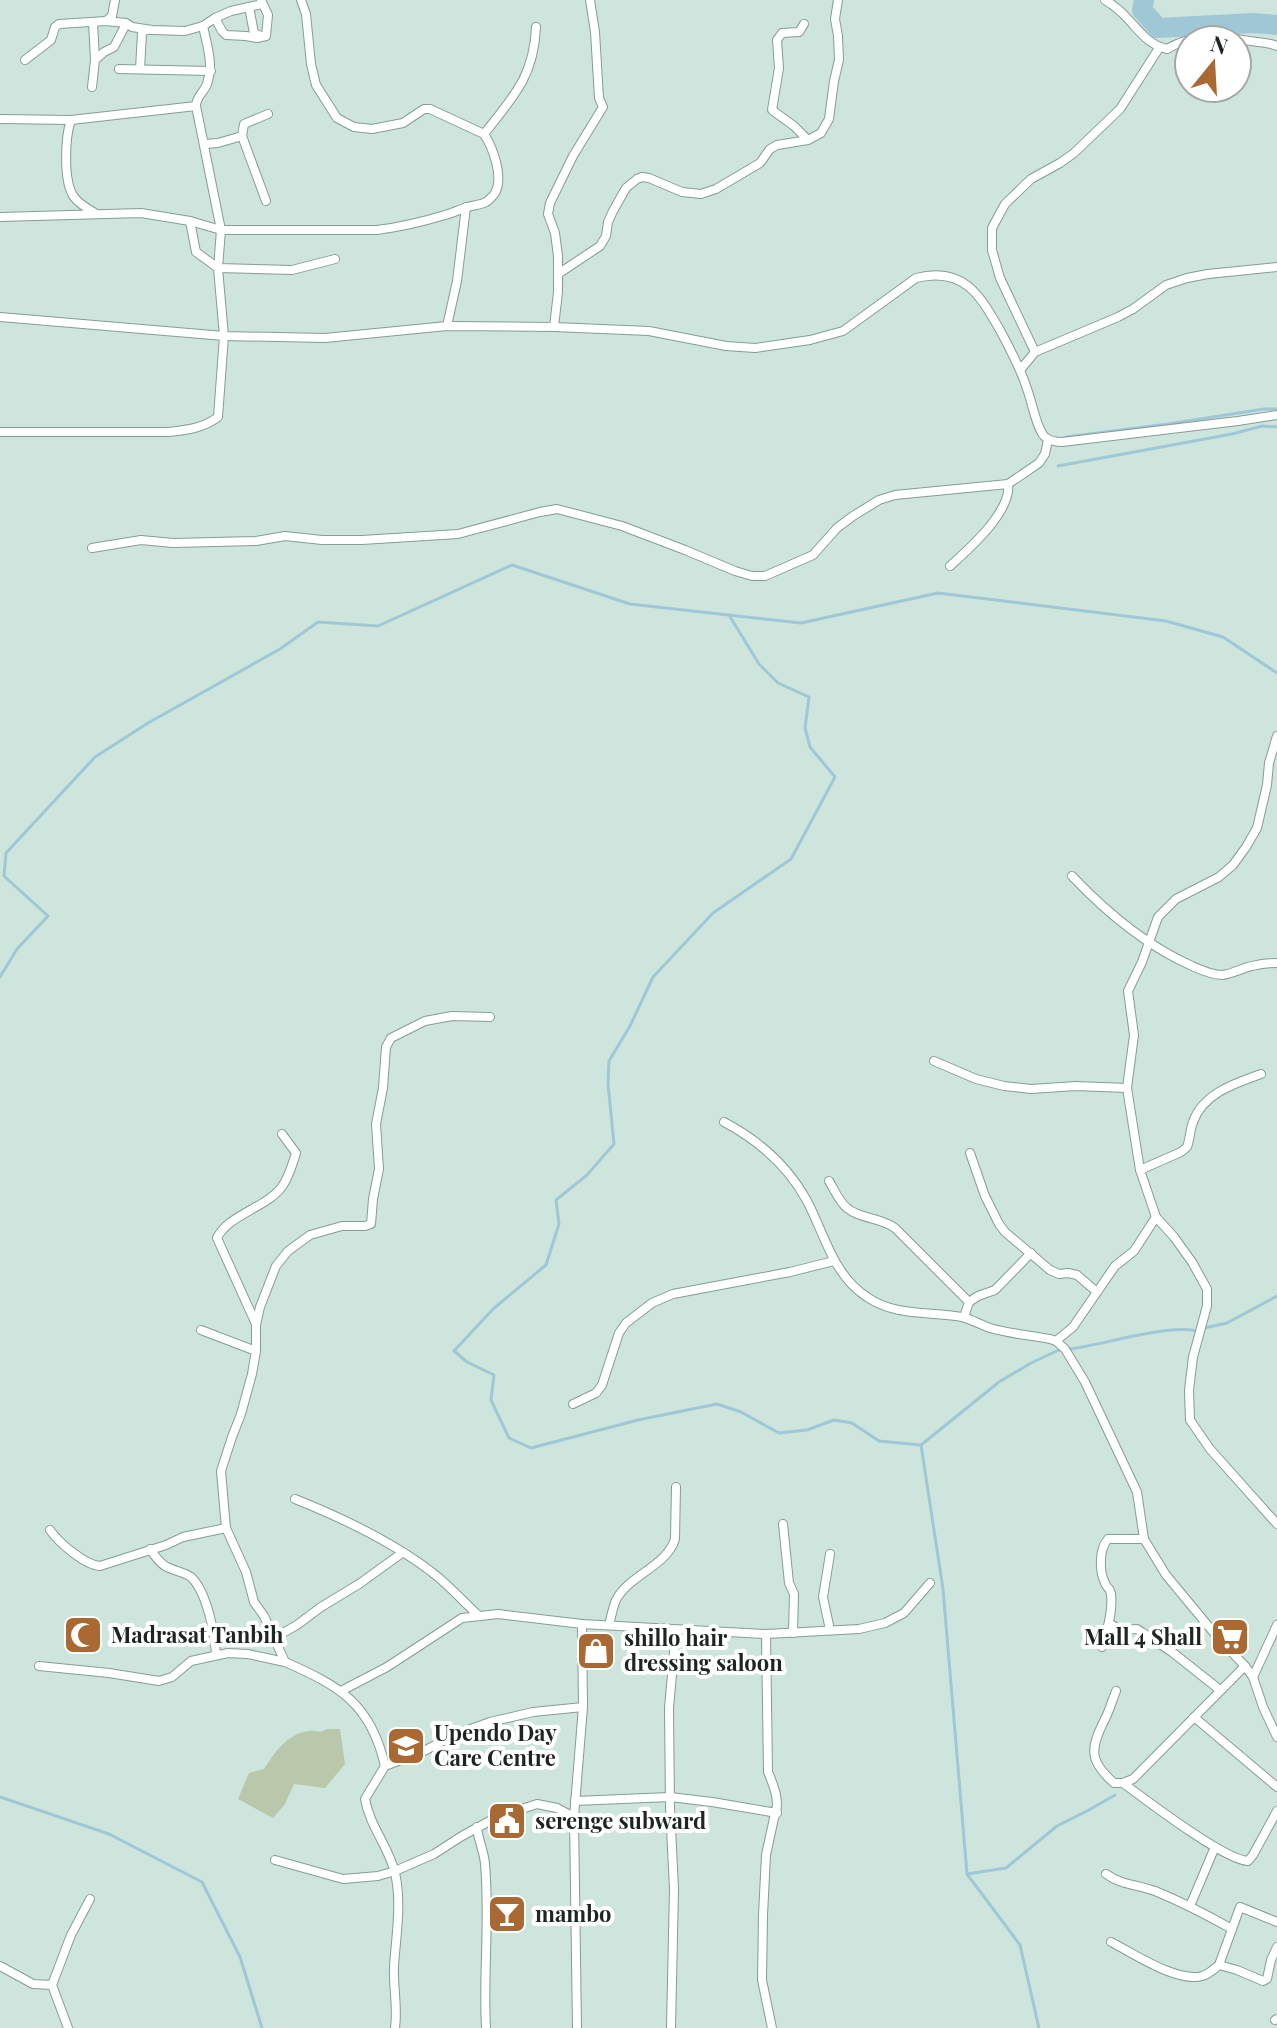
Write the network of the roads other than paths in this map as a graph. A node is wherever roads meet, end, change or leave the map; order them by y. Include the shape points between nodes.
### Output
1 (115, 0) edge
2 (301, 0) edge
3 (590, 0) edge
4 (838, 0) edge
5 (1105, 0) edge
6 (261, 2) edge
7 (230, 6) edge
8 (249, 7) junction
9 (215, 18) junction
10 (106, 21) junction
11 (93, 22) junction
12 (126, 24) junction
13 (804, 24) dead end
14 (203, 26) junction
15 (536, 27) dead end
16 (152, 30) junction
17 (266, 36) junction
18 (141, 38) junction
19 (1277, 46) edge
20 (1159, 48) junction
21 (25, 60) dead end
22 (95, 60) junction
23 (119, 69) dead end
24 (140, 69) junction
25 (211, 71) junction
26 (92, 87) dead end
27 (196, 106) junction
28 (268, 114) dead end
29 (0, 119) edge
30 (71, 120) junction
31 (484, 134) junction
32 (242, 136) junction
33 (808, 140) junction
34 (204, 144) junction
35 (266, 201) dead end
36 (466, 207) junction
37 (97, 215) junction
38 (0, 217) edge
39 (190, 221) junction
40 (221, 230) junction
41 (335, 259) dead end
42 (1277, 267) edge
43 (218, 268) junction
44 (558, 274) junction
45 (0, 317) edge
46 (447, 326) junction
47 (554, 327) junction
48 (224, 336) junction
49 (1035, 352) junction
50 (1021, 369) junction
51 (1277, 415) edge
52 (0, 432) edge
53 (1048, 440) junction
54 (1008, 484) junction
55 (92, 548) dead end
56 (950, 566) dead end
57 (1277, 736) edge
58 (1072, 876) dead end
59 (1149, 943) junction
60 (1277, 963) edge
61 (490, 1017) dead end
62 (934, 1061) dead end
63 (1261, 1074) dead end
64 (1127, 1088) junction
65 (724, 1122) dead end
66 (282, 1134) dead end
67 (970, 1153) dead end
68 (1140, 1170) junction
69 (829, 1181) dead end
70 (1156, 1217) junction
71 (1031, 1253) junction
72 (834, 1261) junction
73 (1097, 1292) junction
74 (969, 1302) junction
75 (964, 1317) junction
76 (256, 1325) junction
77 (201, 1330) dead end
78 (1056, 1341) junction
79 (256, 1351) junction
80 (573, 1404) dead end
81 (676, 1487) dead end
82 (295, 1499) dead end
83 (783, 1524) dead end
84 (1277, 1524) edge
85 (226, 1528) junction
86 (50, 1530) dead end
87 (1144, 1539) junction
88 (150, 1549) junction
89 (402, 1553) junction
90 (830, 1554) dead end
91 (930, 1583) dead end
92 (479, 1616) junction
93 (1109, 1623) junction
94 (582, 1624) junction
95 (609, 1625) junction
96 (1277, 1625) edge
97 (676, 1630) junction
98 (830, 1630) junction
99 (793, 1633) junction
100 (766, 1634) junction
101 (274, 1638) junction
102 (1102, 1647) dead end
103 (216, 1655) junction
104 (285, 1662) junction
105 (39, 1666) dead end
106 (1245, 1666) junction
107 (1253, 1677) junction
108 (1220, 1690) junction
109 (341, 1691) junction
110 (1116, 1691) dead end
111 (583, 1707) junction
112 (1194, 1717) junction
113 (1277, 1737) edge
114 (385, 1766) junction
115 (1123, 1783) junction
116 (1277, 1787) edge
117 (670, 1797) junction
118 (575, 1801) junction
119 (1277, 1811) edge
120 (777, 1813) junction
121 (574, 1817) junction
122 (1274, 1826) edge
123 (477, 1827) junction
124 (1215, 1847) junction
125 (275, 1860) dead end
126 (395, 1871) junction
127 (1106, 1874) dead end
128 (90, 1899) dead end
129 (1190, 1906) junction
130 (1277, 1922) edge
131 (1232, 1929) junction
132 (1111, 1942) dead end
133 (1277, 1947) edge
134 (1219, 1965) junction
135 (0, 1966) edge
136 (52, 1985) junction
137 (67, 2027) edge
138 (395, 2028) edge
139 (486, 2028) edge
140 (577, 2028) edge
141 (671, 2028) edge
142 (772, 2028) edge

1 - 10 street
2 - 31 street via 316,85 337,118 372,129 403,123 430,109
3 - 44 street via 603,107 550,203
4 - 33 street via 839,60 829,119 821,133
5 - 20 street
6 - 8 street
6 - 17 street via 268,15
7 - 8 street
7 - 9 street
8 - 17 street via 254,33
9 - 14 street
9 - 17 street via 226,35
10 - 11 street
10 - 12 street
11 - 21 street via 56,25 51,40
11 - 22 street
12 - 16 street
12 - 18 street via 131,35
12 - 22 street via 114,47
13 - 33 street via 799,32 782,33 777,40 772,110
14 - 16 street
14 - 25 street
15 - 31 street via 528,74
16 - 18 street via 142,31
18 - 24 street
19 - 20 street via 1193,38
20 - 49 street via 1120,109 1074,153 1031,179 1005,204 992,228 1000,278
22 - 26 street
23 - 24 street
24 - 25 street
25 - 27 street
27 - 30 street
27 - 34 street
28 - 32 street via 244,124
29 - 30 street
30 - 37 street via 66,139 70,188
31 - 36 street via 492,146 498,186 485,203
32 - 34 street
32 - 35 street
33 - 44 street via 777,145 751,169 701,194 637,179 613,211 600,246
34 - 40 street
36 - 40 street via 386,229
36 - 46 street
37 - 38 street
37 - 39 street via 141,213
39 - 40 street
39 - 43 street via 196,252
40 - 43 street
41 - 43 street via 292,270
42 - 49 street via 1208,274 1166,285 1118,317
43 - 48 street
44 - 47 street
45 - 48 street
46 - 47 street
46 - 48 street via 325,338
47 - 50 street via 649,331 755,348 843,331 916,278 945,276 965,283 985,303
48 - 52 street via 218,417 208,424 169,432
49 - 50 street
50 - 53 street
51 - 53 street
53 - 54 street via 1039,463
54 - 55 street via 879,500 837,528 813,555 765,576 735,571 622,526 557,509 458,534 362,540 141,540
54 - 56 street via 1004,506
57 - 59 street via 1257,828 1246,847 1219,877 1166,907
58 - 59 street via 1099,905
59 - 60 street via 1215,974
59 - 64 street via 1128,991 1134,1035
61 - 76 street via 425,1021 391,1038 376,1124 379,1169 371,1224 310,1235 288,1251 276,1266
62 - 64 street via 1004,1086
63 - 68 street via 1227,1086 1196,1114 1187,1147
64 - 68 street
65 - 72 street via 748,1135 792,1178
66 - 76 street via 296,1153 281,1188 217,1238
67 - 71 street via 999,1224
68 - 70 street
69 - 74 street via 844,1206 895,1228
70 - 73 street
70 - 84 street via 1207,1289 1193,1357 1190,1420
71 - 73 street via 1050,1270 1077,1275
71 - 74 street via 995,1290
72 - 75 street via 851,1284 884,1307
72 - 80 street via 673,1294 652,1303 619,1333 596,1393
73 - 78 street via 1073,1327
74 - 75 street
75 - 78 street
76 - 79 street
77 - 79 street
78 - 87 street via 1085,1382 1137,1492
79 - 85 street via 221,1471
81 - 95 street via 673,1546 616,1600
82 - 89 street
83 - 99 street via 794,1594
85 - 88 street
85 - 101 street
86 - 88 street via 92,1566
87 - 93 street via 1108,1539 1103,1544 1103,1580 1111,1595
87 - 106 street via 1166,1575
88 - 103 street via 164,1566 195,1583 213,1630
89 - 92 street via 437,1576
89 - 101 street
90 - 98 street via 823,1597
91 - 98 street via 904,1613 885,1623
92 - 94 street
92 - 109 street via 462,1618
93 - 102 street
93 - 108 street via 1120,1630 1137,1629
94 - 95 street
94 - 111 street
95 - 97 street
96 - 107 street
97 - 100 street
97 - 117 street via 669,1708
98 - 99 street
99 - 100 street
100 - 120 street via 768,1772
101 - 104 street
103 - 104 street via 248,1654
103 - 105 street via 191,1661 159,1681
104 - 109 street
106 - 107 street
106 - 108 street
107 - 113 street
108 - 112 street
109 - 114 street via 372,1726
110 - 115 street via 1093,1747 1103,1772 1114,1783
111 - 114 street via 490,1722
111 - 118 street
112 - 115 street
112 - 116 street
114 - 126 street via 365,1799
115 - 124 street
117 - 118 street
117 - 120 street
117 - 141 street
118 - 121 street
119 - 122 street
120 - 142 street via 766,1855 763,1915 762,1980
121 - 123 street via 537,1804
121 - 140 street
122 - 124 street via 1248,1861
123 - 126 street
123 - 139 street via 485,1860
124 - 129 street
125 - 126 street via 343,1879
126 - 138 street
127 - 129 street
128 - 136 street
129 - 131 street
130 - 131 street via 1240,1907
131 - 134 street
132 - 134 street via 1188,1977 1202,1976
133 - 134 street via 1265,1980
135 - 136 street via 33,1984
136 - 137 street

